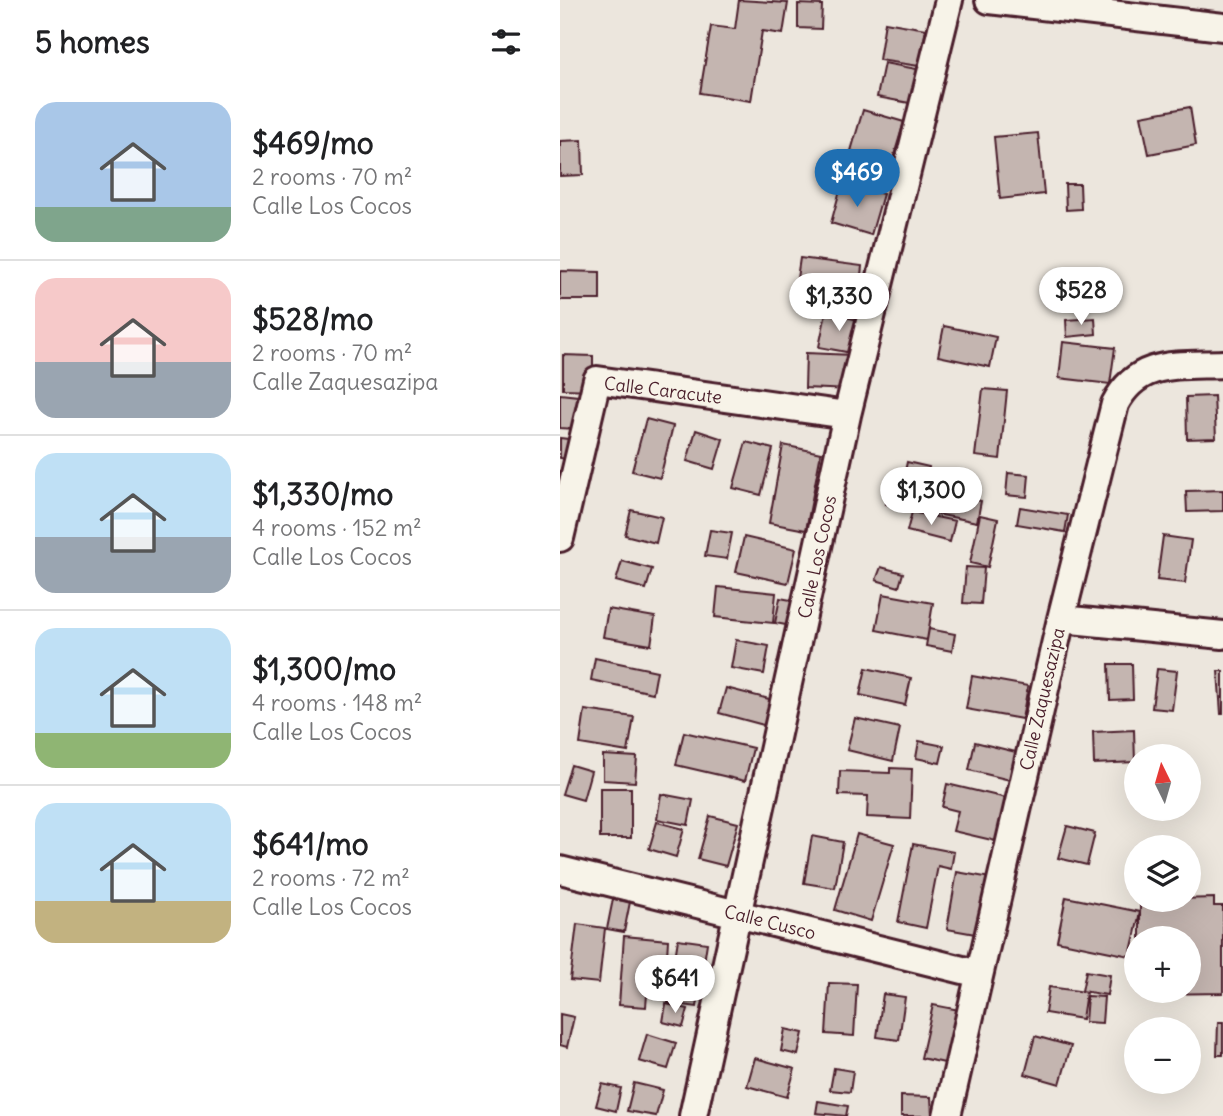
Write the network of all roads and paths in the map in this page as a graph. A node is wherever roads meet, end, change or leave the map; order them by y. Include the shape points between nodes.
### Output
1 (949, 0) edge
2 (989, 0) edge
3 (1223, 27) edge
4 (1223, 364) edge
5 (848, 415) junction
6 (560, 538) edge
7 (1061, 619) junction
8 (1223, 635) edge
9 (560, 870) edge
10 (739, 915) junction
11 (979, 974) junction
12 (693, 1116) edge
13 (947, 1116) edge

1 - 5 street, Calle Los Cocos
2 - 3 street
4 - 7 street, Calle Zaquesazipa via 1144,372 1124,387 1115,404
5 - 6 street, Calle Caracute via 597,380
5 - 10 street, Calle Los Cocos
7 - 8 street
7 - 11 street, Calle Zaquesazipa
9 - 10 street, Calle Cusco
10 - 11 street, Calle Cusco
10 - 12 street, Calle Los Cocos
11 - 13 street, Calle Zaquesazipa

